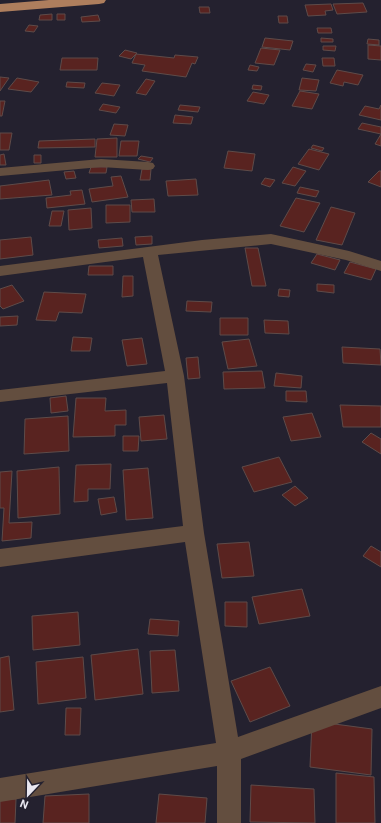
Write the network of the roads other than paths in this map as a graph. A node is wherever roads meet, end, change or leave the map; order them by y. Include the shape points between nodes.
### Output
1 (12, 0) edge
2 (99, 0) edge
3 (0, 1) edge
4 (0, 8) edge
5 (148, 166) dead end
6 (0, 172) edge
7 (150, 253) junction
8 (381, 266) edge
9 (0, 271) edge
10 (174, 376) junction
11 (0, 396) edge
12 (194, 533) junction
13 (0, 558) edge
14 (381, 698) edge
15 (229, 752) junction
16 (0, 790) edge
17 (229, 823) edge

1 - 3 highway
2 - 4 highway
5 - 6 street via 101,163
7 - 8 street via 271,239 349,256
7 - 9 street
7 - 10 street
10 - 11 street
10 - 12 street
12 - 13 street
12 - 15 street
14 - 15 street
15 - 16 street
15 - 17 street

